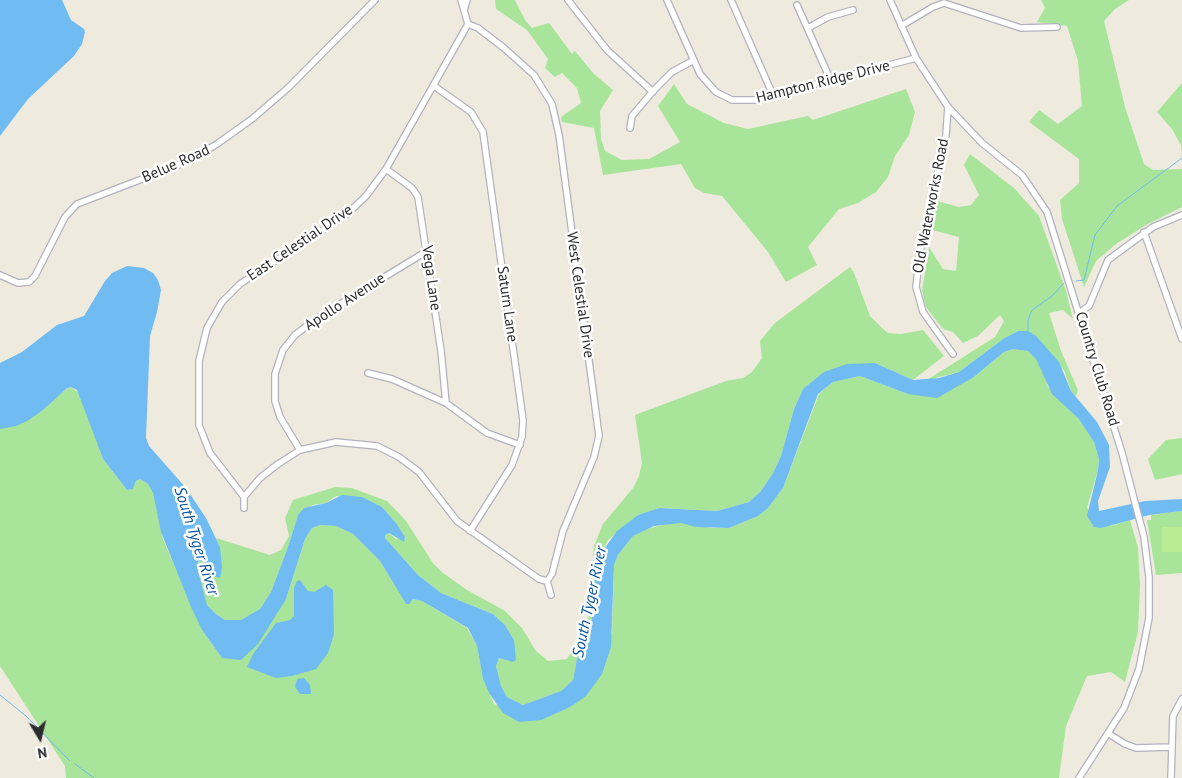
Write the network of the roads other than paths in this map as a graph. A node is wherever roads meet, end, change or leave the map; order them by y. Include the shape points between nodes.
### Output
1 (375, 0) edge
2 (461, 0) edge
3 (467, 0) edge
4 (568, 0) edge
5 (667, 0) edge
6 (732, 0) edge
7 (890, 0) edge
8 (797, 5) dead end
9 (464, 10) junction
10 (853, 10) dead end
11 (468, 24) junction
12 (901, 26) junction
13 (1057, 27) dead end
14 (808, 28) junction
15 (916, 58) junction
16 (694, 60) junction
17 (831, 81) junction
18 (434, 86) junction
19 (653, 92) junction
20 (773, 95) junction
21 (948, 107) junction
22 (630, 128) dead end
23 (386, 169) junction
24 (1182, 215) edge
25 (1144, 232) junction
26 (427, 251) junction
27 (0, 275) edge
28 (1080, 312) junction
29 (1182, 339) edge
30 (953, 354) dead end
31 (368, 373) dead end
32 (446, 403) junction
33 (520, 445) junction
34 (300, 450) junction
35 (244, 497) junction
36 (244, 508) dead end
37 (470, 531) junction
38 (547, 581) junction
39 (551, 595) dead end
40 (1182, 699) edge
41 (1109, 734) junction
42 (1172, 747) junction
43 (1079, 778) edge
44 (1172, 778) edge

1 - 27 street, Belue Road via 252,120 189,161 77,204 60,226 29,282 18,283
2 - 9 street
3 - 9 street
4 - 19 street via 607,50
5 - 16 street, Hampton Ridge Drive
6 - 20 street
7 - 12 street, Country Club Road
8 - 14 street
9 - 11 street
10 - 14 street via 828,17
11 - 18 street, East Celestial Drive
11 - 38 street, West Celestial Drive via 493,39 534,75 552,104 559,135 599,436
12 - 13 street via 944,3 1021,28
12 - 15 street, Country Club Road
14 - 17 street
15 - 17 street, Hampton Ridge Drive
15 - 21 street, Country Club Road
16 - 19 street via 672,72
16 - 20 street, Hampton Ridge Drive via 707,84 727,98 744,101
17 - 20 street, Hampton Ridge Drive
18 - 23 street, East Celestial Drive
18 - 33 street, Saturn Lane via 471,112 484,132 524,420
19 - 22 street via 632,116
21 - 28 street, Country Club Road via 968,130 1022,175 1034,190 1054,230
21 - 30 street, Old Waterworks Road via 946,135 920,252 916,287 924,312
23 - 26 street, Vega Lane via 416,192
23 - 35 street, East Celestial Drive via 366,196 346,215 240,284 222,302 207,328 199,361 199,424 210,453
24 - 25 street
25 - 28 street via 1108,260 1089,306
25 - 29 street
26 - 32 street, Vega Lane
26 - 34 street, Apollo Avenue via 316,319 284,350 275,374 275,401 280,417
28 - 41 street, Country Club Road via 1133,492 1149,577 1147,634 1132,690
31 - 32 street via 392,379
32 - 33 street via 487,433
33 - 37 street, Saturn Lane via 507,474
34 - 35 street via 265,474
34 - 37 street via 346,442 385,449 419,472 453,517
35 - 36 street
37 - 38 street via 539,579
38 - 39 street
40 - 42 street via 1173,716
41 - 42 street via 1136,748
41 - 43 street, Country Club Road
42 - 44 street

